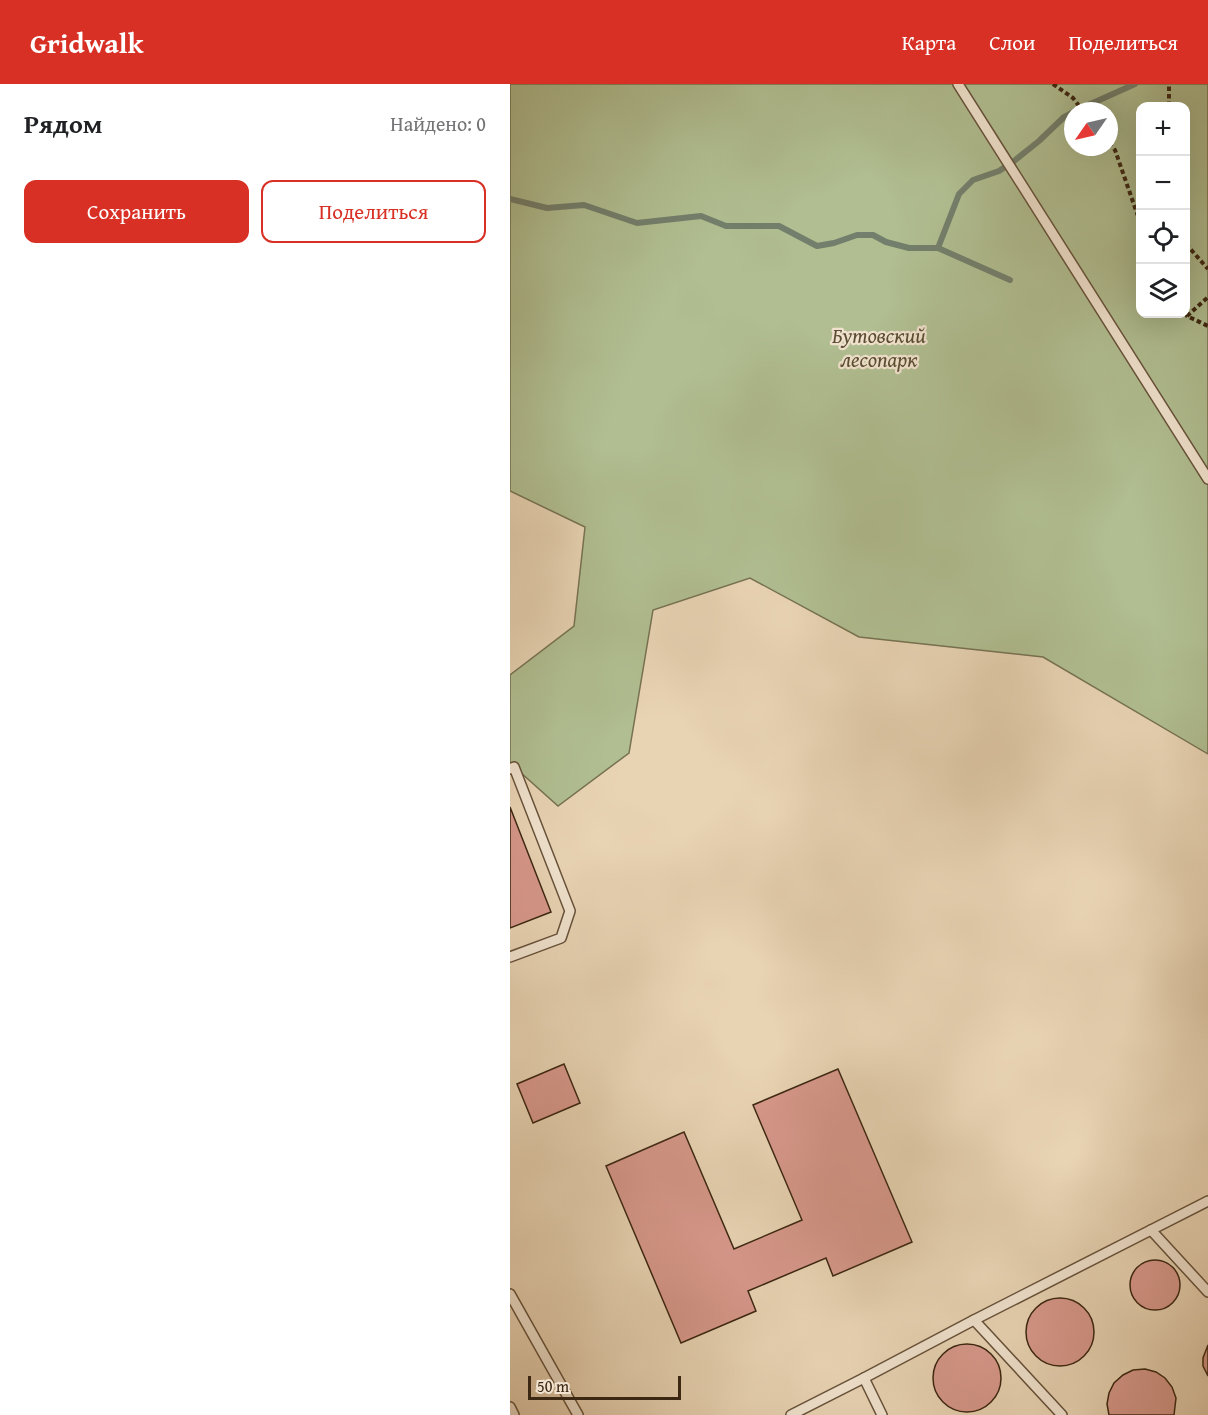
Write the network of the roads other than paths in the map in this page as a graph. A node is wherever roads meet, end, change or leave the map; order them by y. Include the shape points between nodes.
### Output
1 (958, 84) edge
2 (1208, 479) edge
3 (510, 769) edge
4 (510, 957) edge
5 (1208, 1201) edge
6 (1151, 1230) junction
7 (1208, 1292) edge
8 (510, 1294) edge
9 (974, 1320) junction
10 (864, 1378) junction
11 (510, 1407) edge
12 (514, 1415) edge
13 (578, 1415) edge
14 (791, 1415) edge
15 (882, 1415) edge
16 (1062, 1415) edge

1 - 2 lane
3 - 4 lane via 514,767 570,911 561,938
5 - 6 lane
6 - 7 lane
6 - 9 lane
8 - 13 lane
9 - 10 lane
9 - 16 lane
10 - 14 lane
10 - 15 lane
11 - 12 lane

